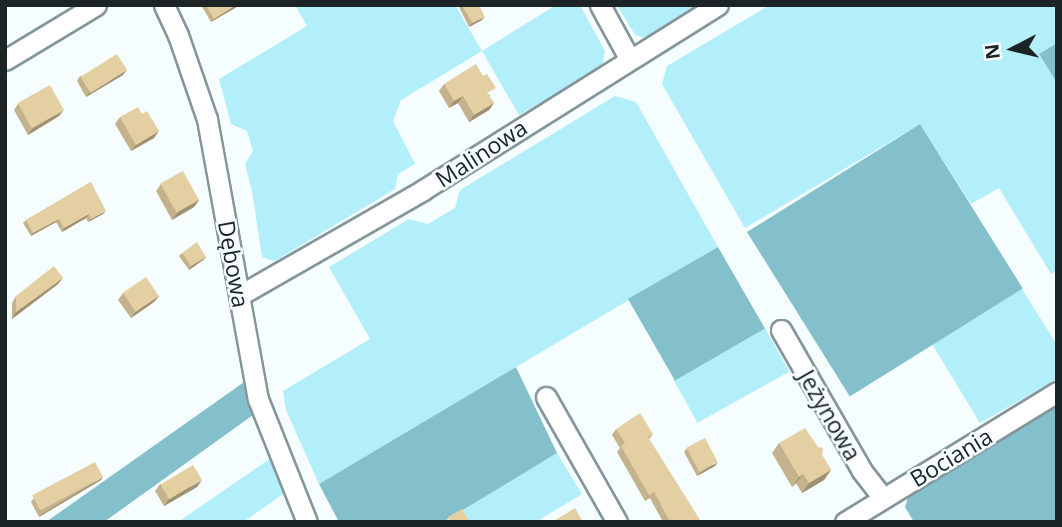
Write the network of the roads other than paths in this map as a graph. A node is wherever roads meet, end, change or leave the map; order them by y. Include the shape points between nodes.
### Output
1 (96, 5) edge
2 (164, 5) edge
3 (600, 5) edge
4 (718, 5) edge
5 (629, 58) junction
6 (5, 60) edge
7 (240, 295) junction
8 (781, 330) dead end
9 (1057, 392) edge
10 (545, 397) dead end
11 (883, 498) junction
12 (307, 522) edge
13 (617, 522) edge
14 (845, 522) edge

1 - 6 street
2 - 7 street, Dębowa via 207,119
3 - 5 street
4 - 5 street, Malinowa
5 - 7 street, Malinowa via 423,190
7 - 12 street, Dębowa via 258,399
8 - 11 street, Jeżynowa via 862,471
9 - 11 street, Bociania
10 - 13 street
11 - 14 street, Bociania

